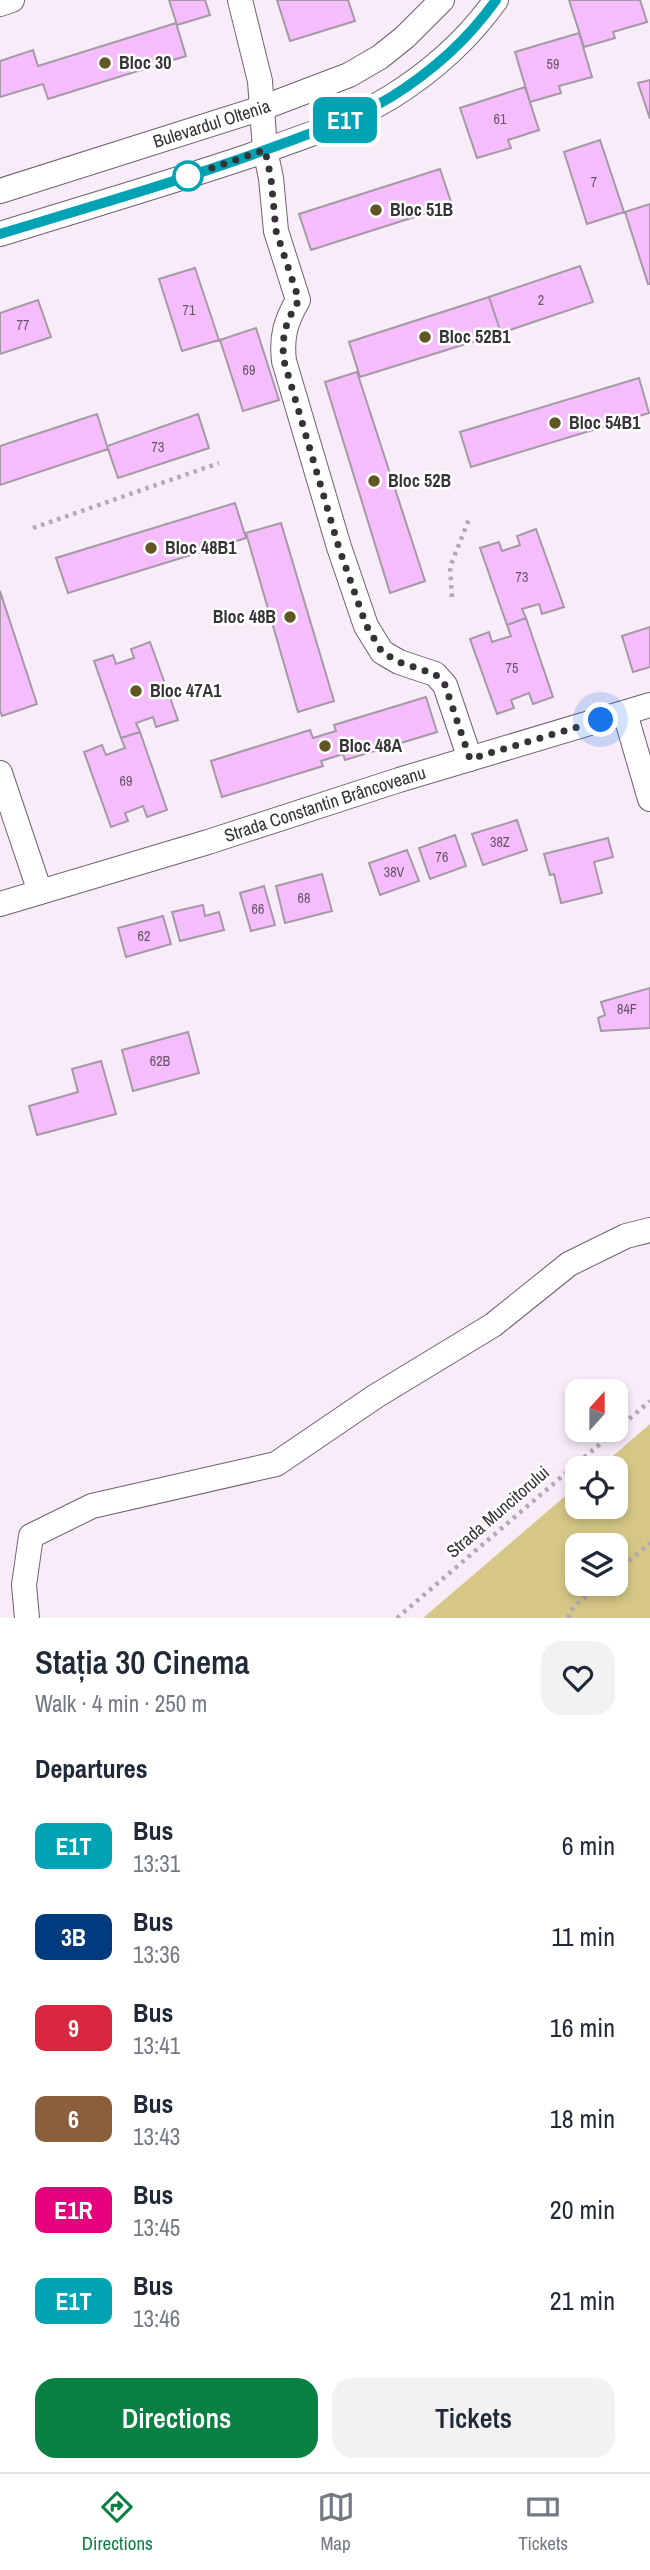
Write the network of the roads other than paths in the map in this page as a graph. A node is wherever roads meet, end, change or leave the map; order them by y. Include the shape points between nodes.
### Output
1 (12, 0) edge
2 (240, 0) edge
3 (442, 0) edge
4 (496, 0) edge
5 (0, 4) edge
6 (262, 108) junction
7 (265, 150) junction
8 (0, 191) edge
9 (0, 234) edge
10 (650, 705) edge
11 (625, 713) junction
12 (470, 759) junction
13 (0, 772) edge
14 (650, 799) edge
15 (40, 892) junction
16 (0, 904) edge
17 (650, 1230) edge
18 (27, 1618) edge

1 - 5 street
2 - 6 street
3 - 6 street, Bulevardul Oltenia via 380,57 349,75
4 - 7 street via 447,54 390,97 350,118
6 - 7 street
6 - 8 street, Bulevardul Oltenia
7 - 9 street
7 - 12 street via 276,231 299,300 285,323 284,361 339,548 366,625 382,652 435,674 445,685
10 - 11 street, Strada Constantin Brâncoveanu
11 - 12 street, Strada Constantin Brâncoveanu
11 - 14 street
12 - 15 street, Strada Constantin Brâncoveanu
13 - 15 street
15 - 16 street, Strada Constantin Brâncoveanu
17 - 18 street via 626,1236 569,1265 493,1325 276,1464 92,1506 31,1536 24,1585

